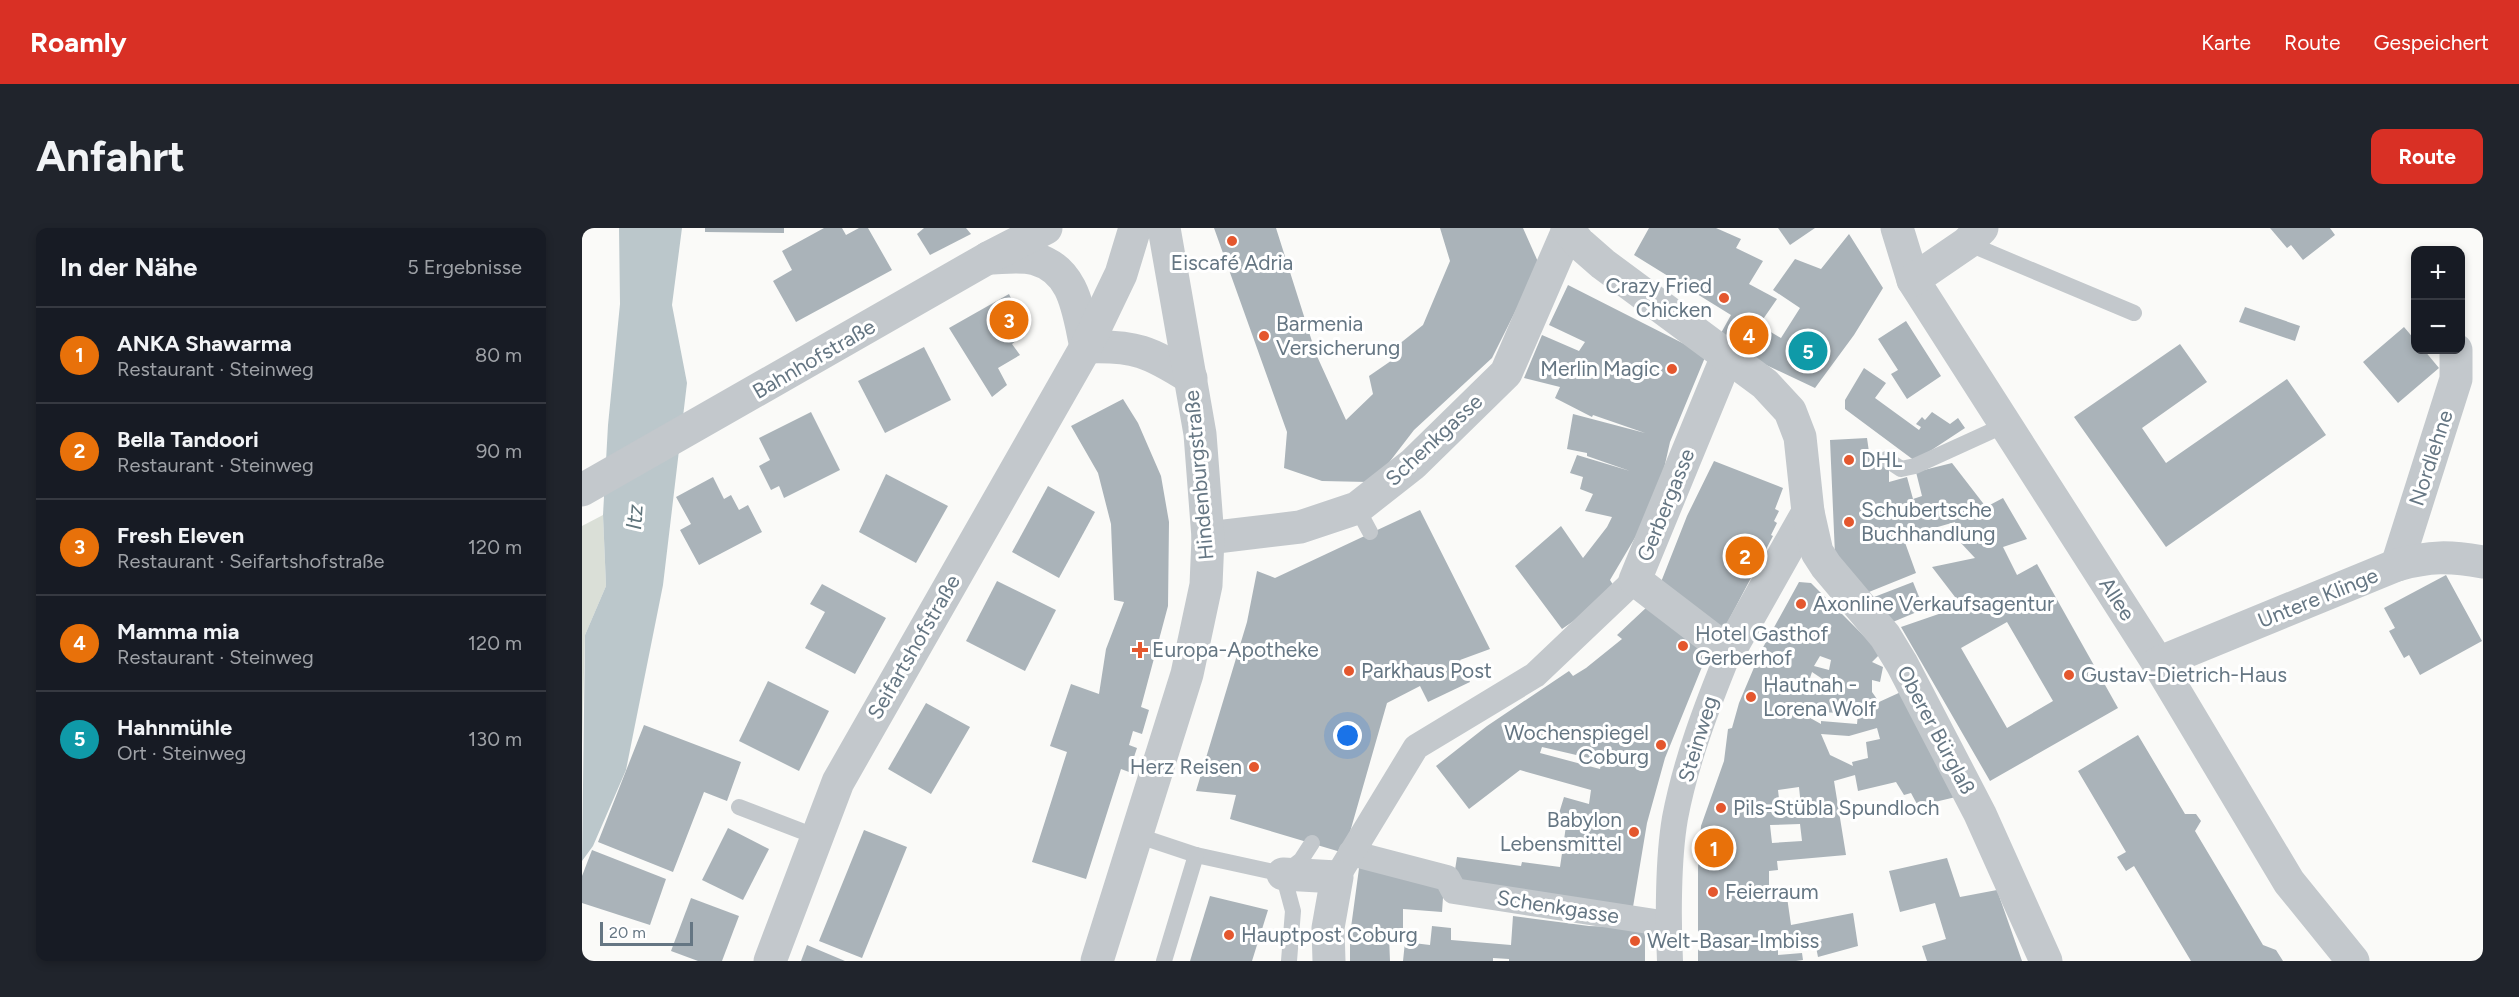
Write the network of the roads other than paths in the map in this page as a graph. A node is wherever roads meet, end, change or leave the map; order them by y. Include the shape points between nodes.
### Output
1 (1046, 228) edge
2 (1136, 228) edge
3 (1164, 228) edge
4 (1897, 228) edge
5 (1568, 229) edge
6 (1975, 236) edge
7 (988, 258) junction
8 (1913, 279) junction
9 (2134, 313) dead end
10 (1086, 346) junction
11 (1728, 354) junction
12 (2456, 354) edge
13 (1191, 378) junction
14 (2006, 425) junction
15 (1886, 459) dead end
16 (589, 486) edge
17 (1808, 512) junction
18 (1208, 538) junction
19 (2483, 562) edge
20 (2397, 566) junction
21 (1635, 580) junction
22 (1729, 652) junction
23 (2158, 663) junction
24 (739, 807) dead end
25 (1136, 835) junction
26 (817, 837) junction
27 (1312, 843) dead end
28 (1196, 855) junction
29 (1344, 865) junction
30 (1283, 874) junction
31 (1668, 924) junction
32 (770, 961) edge
33 (1097, 961) edge
34 (1164, 961) edge
35 (1289, 961) edge
36 (1329, 961) edge
37 (1670, 961) edge
38 (2046, 961) edge
39 (2353, 961) edge

1 - 7 street, Bahnhofstraße
2 - 10 street, Seifartshofstraße via 1121,274
3 - 13 street, Hindenburgstraße
4 - 8 street, Allee
5 - 11 street via 1603,264
5 - 18 street, Schenkgasse via 1506,374 1413,464 1364,520
6 - 8 street
6 - 9 lane
7 - 10 street via 1033,258 1055,267 1074,295
7 - 16 street, Bahnhofstraße
8 - 14 street, Allee
10 - 13 street via 1121,345 1158,358
10 - 26 street, Seifartshofstraße via 843,773
11 - 17 street via 1790,411 1800,436
11 - 21 street, Gerbergasse
12 - 20 street, Nordlehne via 2456,379
13 - 18 street, Hindenburgstraße via 1200,434
14 - 15 lane via 1916,466 1901,469
14 - 23 street, Allee
17 - 22 street, Steinweg
17 - 38 street, Oberer Bürglaß via 1817,552 1885,636 1902,664 1980,814
18 - 25 street, Hindenburgstraße via 1206,585 1197,636
19 - 20 street, Untere Klinge via 2450,556 2423,558
20 - 23 street, Untere Klinge
21 - 22 street, Gerbergasse
21 - 29 street via 1535,675 1416,747
22 - 31 street, Steinweg via 1699,726 1675,819
23 - 39 street, Allee via 2289,882
24 - 26 lane
25 - 28 lane
25 - 33 street, Hindenburgstraße
26 - 32 street, Seifartshofstraße
27 - 30 lane via 1301,860
28 - 30 lane
28 - 34 lane
29 - 30 street
29 - 31 street, Schenkgasse via 1447,878 1454,891
29 - 36 street via 1328,928
30 - 35 lane via 1293,911
31 - 37 street, Steinweg

